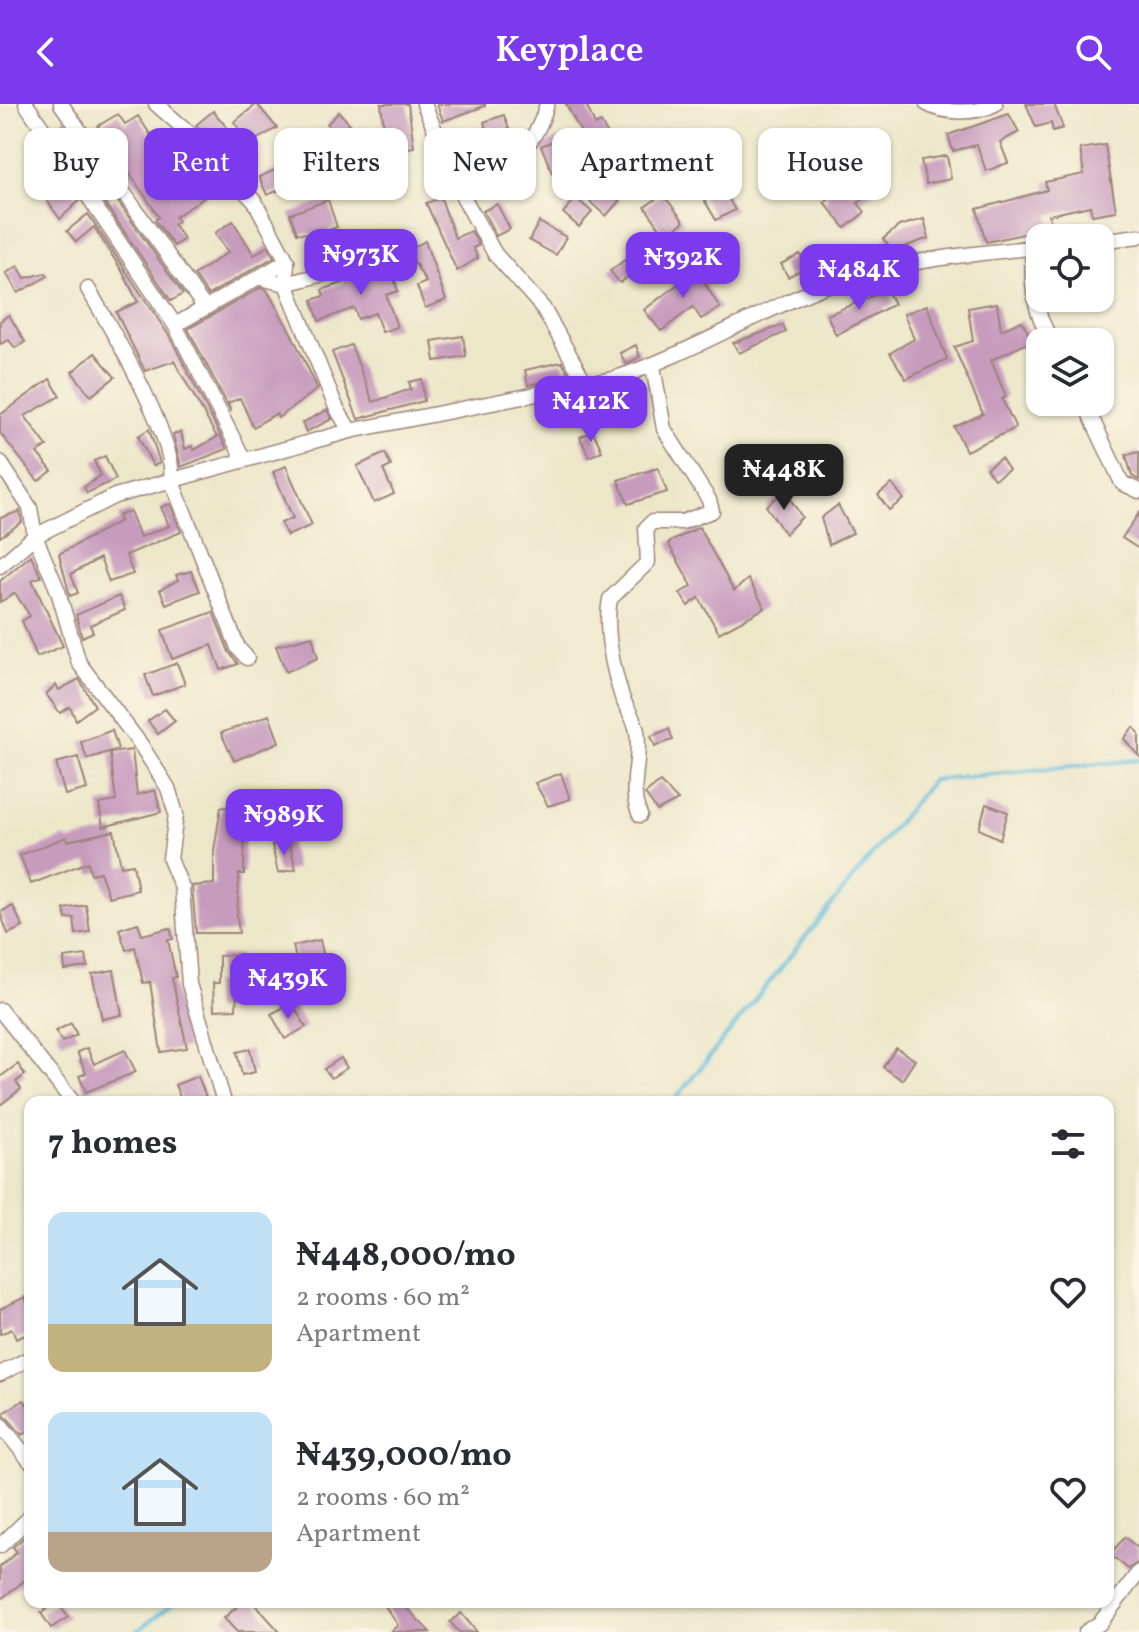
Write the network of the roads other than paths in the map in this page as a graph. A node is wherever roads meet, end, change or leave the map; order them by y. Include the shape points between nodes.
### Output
1 (26, 104) edge
2 (61, 104) edge
3 (156, 104) edge
4 (424, 104) edge
5 (547, 104) edge
6 (927, 104) edge
7 (995, 104) edge
8 (434, 128) edge
9 (536, 132) edge
10 (467, 200) edge
11 (1139, 236) edge
12 (1114, 239) edge
13 (1026, 249) edge
14 (386, 257) dead end
15 (287, 261) junction
16 (260, 278) junction
17 (286, 284) junction
18 (88, 289) dead end
19 (205, 308) junction
20 (175, 325) junction
21 (653, 366) junction
22 (587, 386) junction
23 (1091, 416) edge
24 (350, 431) junction
25 (243, 458) junction
26 (0, 462) edge
27 (171, 479) junction
28 (1139, 491) edge
29 (35, 536) junction
30 (0, 566) edge
31 (247, 658) dead end
32 (640, 815) dead end
33 (0, 1010) edge
34 (68, 1096) edge
35 (222, 1096) edge
36 (24, 1361) edge
37 (0, 1374) edge
38 (0, 1424) edge
39 (24, 1454) edge
40 (24, 1523) edge
41 (0, 1546) edge
42 (1139, 1572) edge
43 (1114, 1605) edge
44 (1111, 1608) edge
45 (1086, 1632) edge

1 - 20 street
2 - 19 street
3 - 15 street via 255,202
4 - 8 street
5 - 9 street
6 - 7 street via 952,110
10 - 22 street via 495,254 543,308
11 - 12 street
13 - 21 street via 929,260 825,286
14 - 17 street
15 - 16 street
15 - 17 street
16 - 17 street
16 - 19 street
17 - 24 street
18 - 27 street via 163,438 173,463
19 - 20 street
20 - 25 street
21 - 22 street
21 - 32 street via 664,429 712,511 682,522 652,522 646,528 648,562 610,599 615,671 637,731 640,760 634,802
22 - 24 street
23 - 28 street via 1122,483
24 - 25 street
25 - 27 street
26 - 29 street via 30,508
27 - 29 street via 115,496
27 - 31 street via 238,648
29 - 30 street
29 - 35 street via 79,663 168,788 176,814 170,859 182,888 189,984
33 - 34 street
36 - 37 street
38 - 39 street
40 - 41 street
42 - 43 street
44 - 45 street

